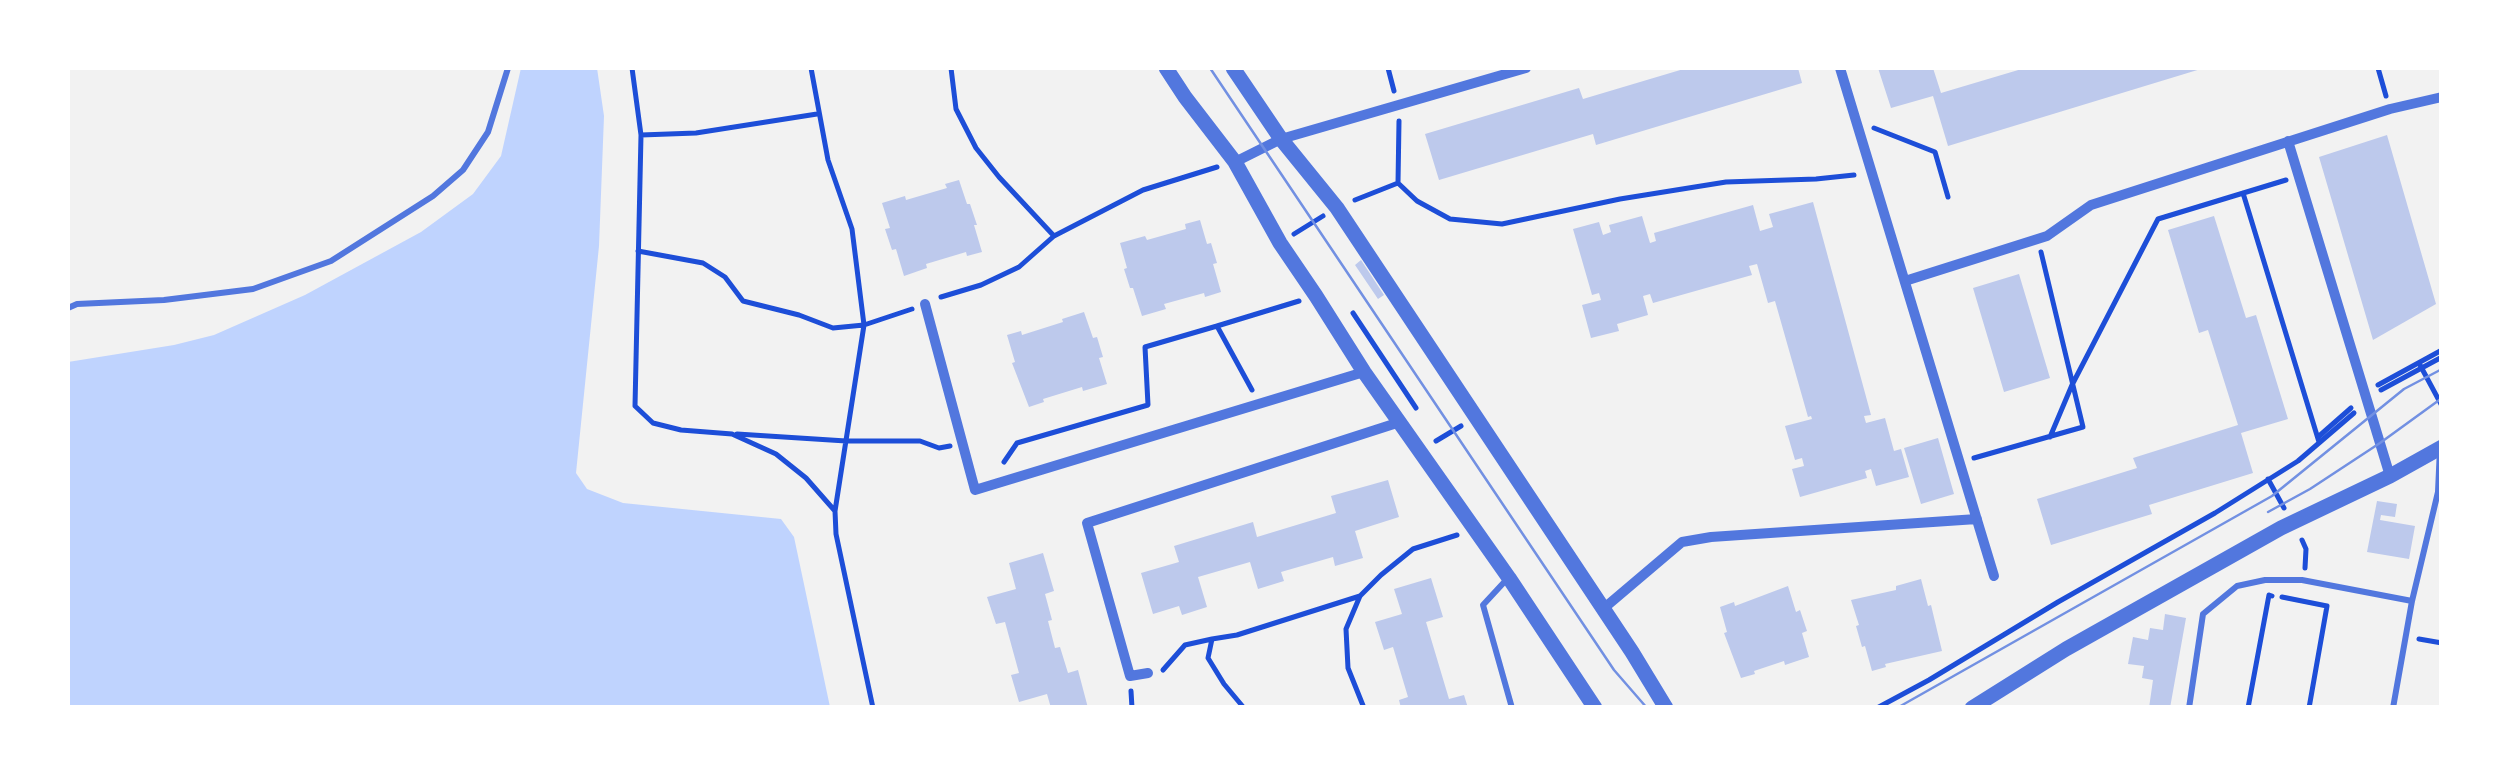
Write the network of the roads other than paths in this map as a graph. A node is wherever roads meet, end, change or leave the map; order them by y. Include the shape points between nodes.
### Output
1 (508, 68) edge
2 (1166, 68) edge
3 (1233, 68) edge
4 (1526, 68) edge
5 (1840, 68) edge
6 (2442, 97) edge
7 (1281, 139) junction
8 (2288, 140) junction
9 (1234, 162) junction
10 (1905, 282) junction
11 (925, 304) road end
12 (68, 308) edge
13 (1364, 372) junction
14 (1400, 422) junction
15 (2441, 447) edge
16 (2390, 476) junction
17 (1977, 519) junction
18 (1994, 576) dead end
19 (1508, 578) junction
20 (2412, 601) junction
21 (1603, 610) junction
22 (1148, 673) road end
23 (1512, 708) edge
24 (1595, 708) edge
25 (1666, 708) edge
26 (1972, 708) edge
27 (2189, 708) edge
28 (2393, 708) edge

1 - 12 lane via 488,132 463,170 331,261 252,289
2 - 9 street
3 - 7 street
4 - 7 street
5 - 10 street
6 - 8 street
7 - 9 street
7 - 21 street via 1337,208
8 - 10 street via 2091,205 2047,236
8 - 16 street
9 - 13 street
10 - 17 street
11 - 13 street via 974,490
13 - 14 street
14 - 19 street
14 - 22 street via 1087,523 1130,676
15 - 16 street
15 - 20 lane via 2438,492
16 - 26 street via 2281,528
17 - 18 street
17 - 21 street via 1682,542
19 - 23 lane via 1484,605
19 - 24 street
20 - 27 lane via 2302,580 2237,586 2204,614
20 - 28 lane
21 - 25 street

